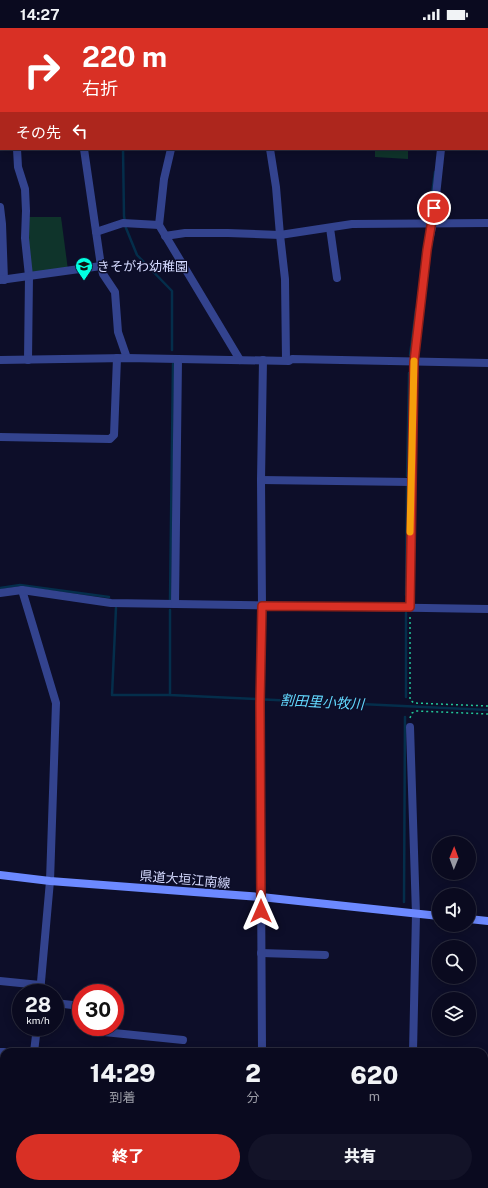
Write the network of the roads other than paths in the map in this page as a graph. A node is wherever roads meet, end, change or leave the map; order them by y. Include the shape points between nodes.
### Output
1 (17, 150) edge
2 (84, 150) edge
3 (171, 150) edge
4 (270, 150) edge
5 (441, 150) edge
6 (0, 207) edge
7 (433, 223) junction
8 (488, 223) edge
9 (158, 225) junction
10 (330, 228) junction
11 (96, 232) junction
12 (280, 235) junction
13 (165, 236) junction
14 (101, 266) junction
15 (29, 276) junction
16 (337, 278) dead end
17 (2, 280) edge
18 (117, 358) junction
19 (127, 358) junction
20 (0, 360) edge
21 (28, 360) junction
22 (178, 360) junction
23 (240, 360) junction
24 (263, 360) junction
25 (286, 360) junction
26 (414, 362) junction
27 (488, 363) edge
28 (0, 437) edge
29 (261, 480) junction
30 (411, 482) junction
31 (22, 590) junction
32 (0, 593) edge
33 (175, 604) junction
34 (262, 606) junction
35 (410, 607) junction
36 (488, 609) edge
37 (410, 727) road end
38 (0, 875) edge
39 (50, 881) junction
40 (261, 897) junction
41 (416, 914) junction
42 (432, 915) edge
43 (476, 920) edge
44 (488, 921) edge
45 (261, 953) junction
46 (325, 955) dead end
47 (0, 981) edge
48 (15, 984) edge
49 (40, 984) edge
50 (124, 1034) edge
51 (35, 1036) edge
52 (183, 1040) dead end
53 (34, 1048) edge
54 (262, 1048) edge
55 (413, 1048) edge

1 - 15 street via 18,167 25,189 25,238
2 - 11 street
3 - 9 street
4 - 12 street
5 - 7 street
6 - 17 street
7 - 8 street
7 - 10 street via 352,224
7 - 26 street via 427,250
9 - 11 street via 125,223
9 - 13 street
10 - 12 street
10 - 16 street
11 - 14 street
12 - 13 street via 228,233
12 - 25 street via 285,279
13 - 23 street
14 - 15 street
14 - 19 street via 103,274 115,292 118,332
15 - 17 street
15 - 21 street
18 - 19 street
18 - 21 street
18 - 28 street via 114,435 110,439
19 - 22 street
20 - 21 street
22 - 23 street
22 - 33 street
23 - 24 street
24 - 25 street
24 - 29 street
25 - 26 street
26 - 27 street
26 - 30 street
29 - 30 street
29 - 34 street
30 - 35 street
31 - 32 street
31 - 33 street via 111,603
31 - 39 street via 56,703
33 - 34 street
34 - 35 street
34 - 40 street
35 - 36 street
37 - 41 street
38 - 39 main road, 県道大垣江南線
39 - 40 main road, 県道大垣江南線
39 - 49 street
40 - 41 main road, 県道大垣江南線
40 - 45 street
41 - 42 main road, 県道大垣江南線
41 - 55 street
43 - 44 main road
45 - 46 street
45 - 54 street
47 - 48 street
50 - 52 street
51 - 53 street

